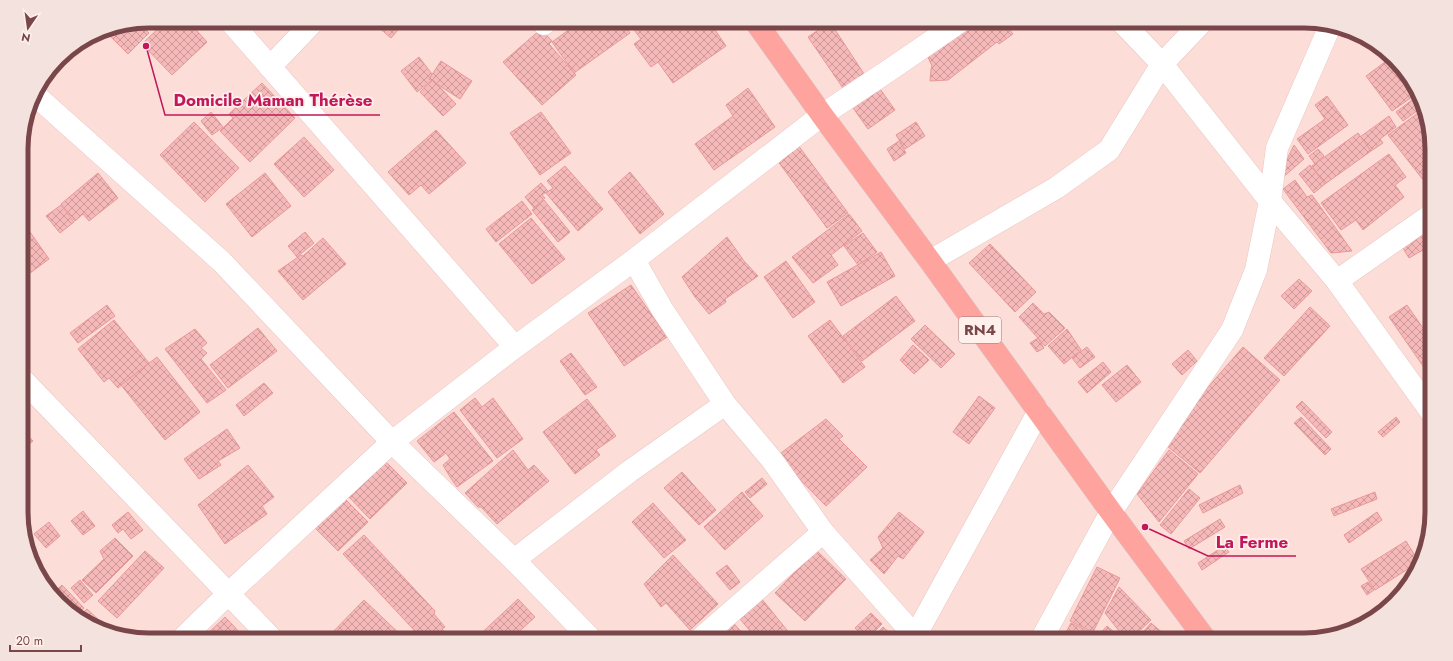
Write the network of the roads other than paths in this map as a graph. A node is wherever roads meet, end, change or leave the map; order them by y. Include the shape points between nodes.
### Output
1 (236, 28) edge
2 (307, 28) edge
3 (760, 28) edge
4 (951, 28) edge
5 (1129, 28) edge
6 (1196, 28) edge
7 (1328, 30) edge
8 (1162, 64) junction
9 (270, 67) junction
10 (39, 99) edge
11 (822, 115) junction
12 (1270, 201) junction
13 (1425, 219) edge
14 (634, 260) junction
15 (930, 261) junction
16 (1337, 281) junction
17 (514, 347) junction
18 (28, 385) edge
19 (1425, 403) edge
20 (725, 404) junction
21 (1039, 411) junction
22 (392, 442) junction
23 (1111, 512) junction
24 (823, 532) junction
25 (514, 560) junction
26 (228, 594) junction
27 (188, 633) edge
28 (267, 633) edge
29 (585, 633) edge
30 (707, 633) edge
31 (910, 633) edge
32 (917, 633) edge
33 (1045, 633) edge
34 (1201, 633) edge

1 - 9 street
2 - 9 street
3 - 11 highway, RN4
4 - 11 street
5 - 8 street
6 - 8 street
7 - 12 street via 1277,148
8 - 12 street
8 - 15 street via 1109,150 1056,188
9 - 17 street
10 - 22 street via 222,262
11 - 14 street
11 - 15 highway, RN4
12 - 16 street
12 - 23 street via 1256,270 1232,330
13 - 16 street
14 - 17 street
14 - 20 street via 662,309
15 - 21 highway, RN4
16 - 19 street
17 - 22 street
18 - 26 street
20 - 24 street via 772,460
20 - 25 street via 630,471
21 - 23 highway, RN4
21 - 32 street
22 - 25 street
22 - 26 street
23 - 33 street
23 - 34 highway, RN4
24 - 30 street
24 - 31 street
25 - 29 street
26 - 27 street
26 - 28 street

